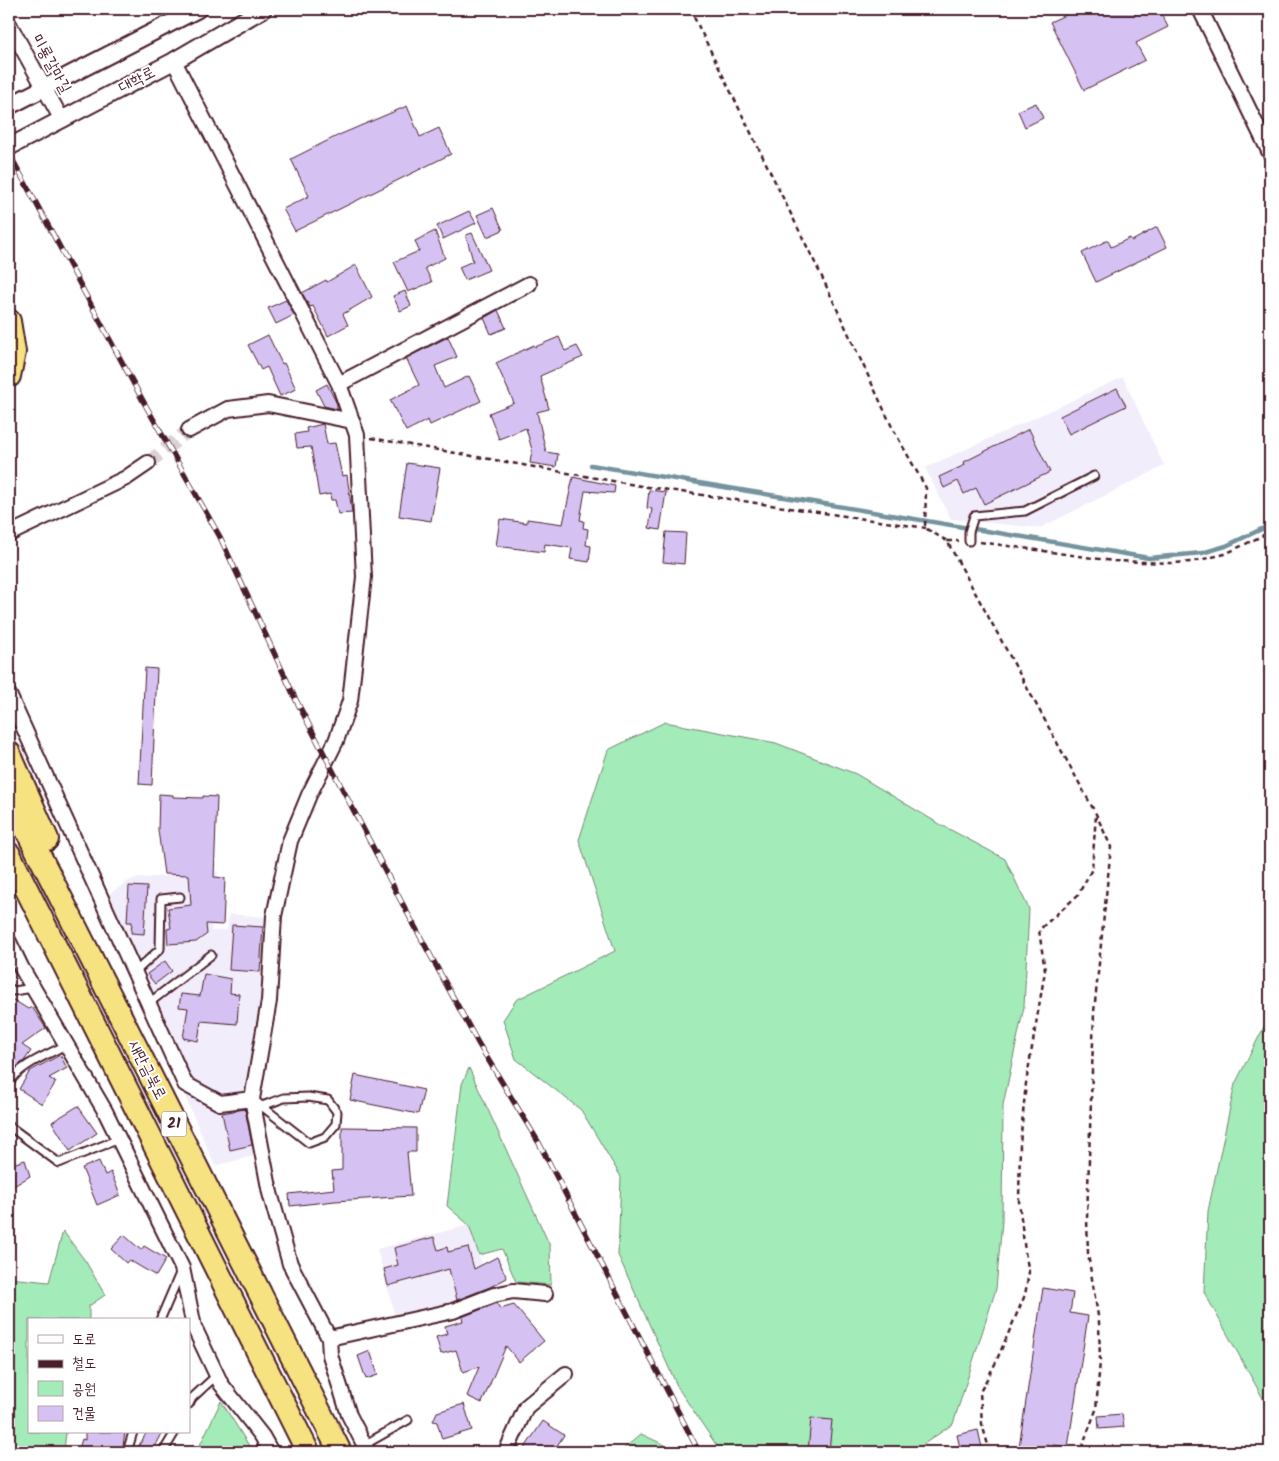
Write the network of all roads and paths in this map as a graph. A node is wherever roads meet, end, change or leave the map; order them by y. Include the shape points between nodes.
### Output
1 (198, 9) edge
2 (263, 9) edge
3 (690, 9) edge
4 (1200, 9) edge
5 (9, 24) edge
6 (174, 61) junction
7 (44, 87) junction
8 (9, 106) edge
9 (62, 120) junction
10 (9, 147) edge
11 (1270, 153) edge
12 (529, 284) dead end
13 (9, 321) edge
14 (9, 376) edge
15 (339, 384) junction
16 (352, 421) junction
17 (189, 430) tunnel mouth
18 (357, 435) junction
19 (148, 463) tunnel mouth
20 (1094, 476) dead end
21 (925, 527) junction
22 (1270, 532) edge
23 (9, 534) edge
24 (947, 541) junction
25 (969, 541) junction
26 (9, 695) edge
27 (9, 752) edge
28 (9, 795) edge
29 (1096, 814) junction
30 (10, 857) edge
31 (180, 897) dead end
32 (68, 915) junction
33 (9, 942) edge
34 (211, 955) dead end
35 (135, 972) junction
36 (9, 988) edge
37 (33, 988) junction
38 (149, 1003) junction
39 (66, 1045) junction
40 (9, 1084) edge
41 (257, 1102) junction
42 (9, 1126) edge
43 (118, 1139) junction
44 (182, 1268) junction
45 (545, 1294) dead end
46 (161, 1318) edge
47 (329, 1338) junction
48 (566, 1374) dead end
49 (217, 1375) junction
50 (190, 1402) edge
51 (408, 1420) dead end
52 (133, 1434) edge
53 (173, 1434) edge
54 (366, 1448) edge
55 (127, 1452) edge
56 (163, 1452) edge
57 (271, 1452) edge
58 (308, 1452) edge
59 (340, 1452) edge
60 (506, 1452) edge
61 (990, 1452) edge
62 (1080, 1452) edge

1 - 7 street
2 - 6 street, 대학로
3 - 21 path via 893,429 926,488
4 - 11 street
5 - 7 street, 미룡갈마길
6 - 9 street, 대학로
6 - 15 street
7 - 8 street
7 - 9 street, 미룡갈마길
9 - 10 street, 대학로
12 - 15 street
13 - 14 highway via 14,352
15 - 16 street
16 - 17 street via 268,404 228,409
16 - 18 street
18 - 21 path via 641,486
18 - 41 street via 364,577 350,701 336,741 290,841 274,916 269,1001
19 - 23 street via 126,478
20 - 25 lane via 1025,510 974,516
21 - 24 path
22 - 25 path via 1225,554 1171,563 1114,561
24 - 25 path
24 - 29 path
26 - 35 street
27 - 32 highway via 49,844
28 - 32 highway, 새만금북로 / 21
29 - 61 path via 1092,869 1078,895 1039,930 1045,971 1026,1083 1020,1144 1019,1201 1029,1272 1025,1295 980,1392 982,1424
29 - 62 path via 1111,847 1094,1012 1087,1218 1088,1254 1099,1322 1100,1361 1096,1410
30 - 58 highway, 새만금북로 / 21
31 - 35 lane via 161,899 160,949
32 - 59 highway, 새만금북로 / 21
33 - 37 street
34 - 38 lane
35 - 38 street
36 - 37 lane via 14,991
37 - 39 street
38 - 41 street via 185,1084 220,1102
39 - 40 lane via 12,1076
39 - 43 street
41 - 41 lane via 309,1143 325,1137 336,1124 337,1112 328,1100 308,1097
41 - 47 street via 270,1193 290,1264
42 - 43 lane via 59,1163
43 - 44 street
44 - 46 lane
44 - 49 street via 194,1327
45 - 47 street via 503,1293 453,1311
47 - 54 street via 330,1355 349,1414
48 - 60 street via 526,1408
49 - 50 lane
49 - 57 street
51 - 54 lane
52 - 55 lane
53 - 56 lane

